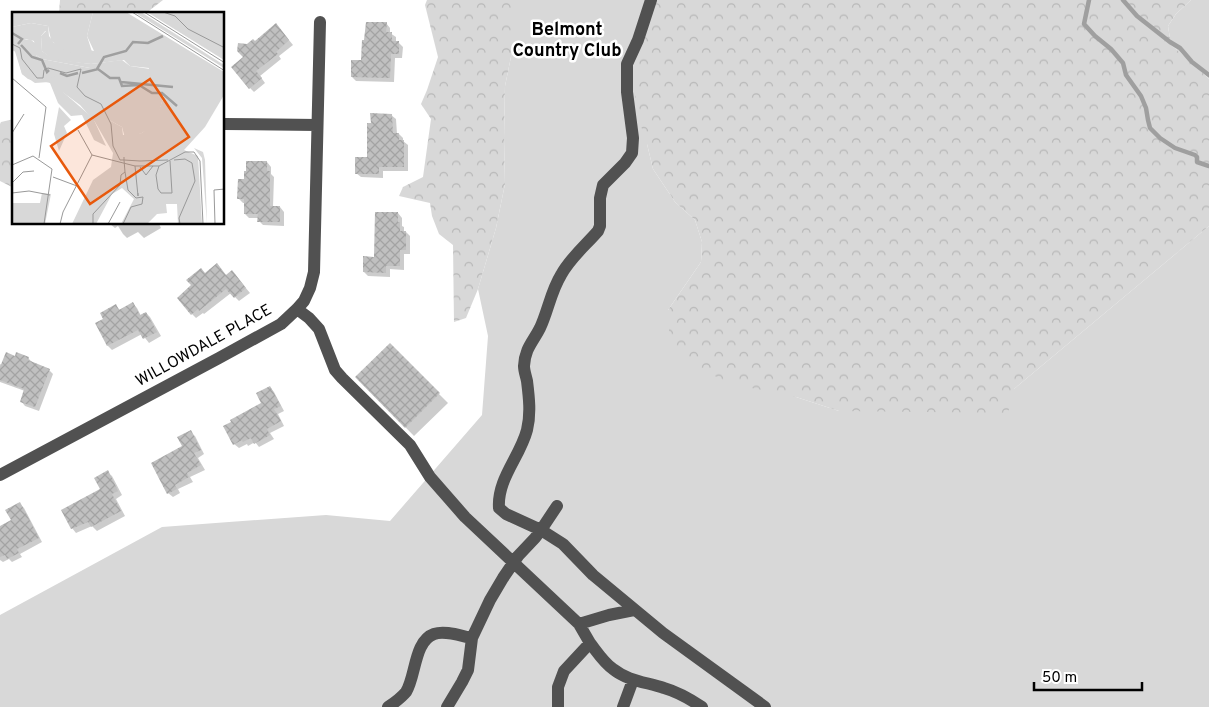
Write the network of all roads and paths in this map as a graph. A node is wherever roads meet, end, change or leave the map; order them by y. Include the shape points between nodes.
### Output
1 (652, 0) edge
2 (320, 22) dead end
3 (225, 124) edge
4 (317, 125) junction
5 (297, 309) junction
6 (0, 475) edge
7 (557, 506) dead end
8 (541, 530) junction
9 (513, 563) junction
10 (634, 610) junction
11 (579, 624) junction
12 (472, 638) junction
13 (590, 643) junction
14 (633, 680) junction
15 (388, 707) edge
16 (447, 707) edge
17 (558, 707) edge
18 (623, 707) edge
19 (702, 707) edge
20 (765, 707) edge

1 - 8 street via 627,64 632,153 603,185 598,231 563,270 540,327 527,349 524,367 529,400 528,422 524,440 498,501 499,508 506,514
2 - 4 street, WILLOWDALE PLACE
3 - 4 street
4 - 5 street, WILLOWDALE PLACE via 314,272 310,288
5 - 6 street, WILLOWDALE PLACE via 273,328
5 - 9 street via 319,329 335,370 410,446 430,477 465,517
7 - 8 street
8 - 9 street
8 - 10 street via 563,544
9 - 11 street
9 - 12 street
10 - 11 street
10 - 20 street
11 - 13 street
12 - 15 street via 435,633 428,638 422,644 406,692
12 - 16 street via 468,670
13 - 14 street via 611,668
13 - 17 street via 564,671 558,687
14 - 18 street
14 - 19 street via 681,694

